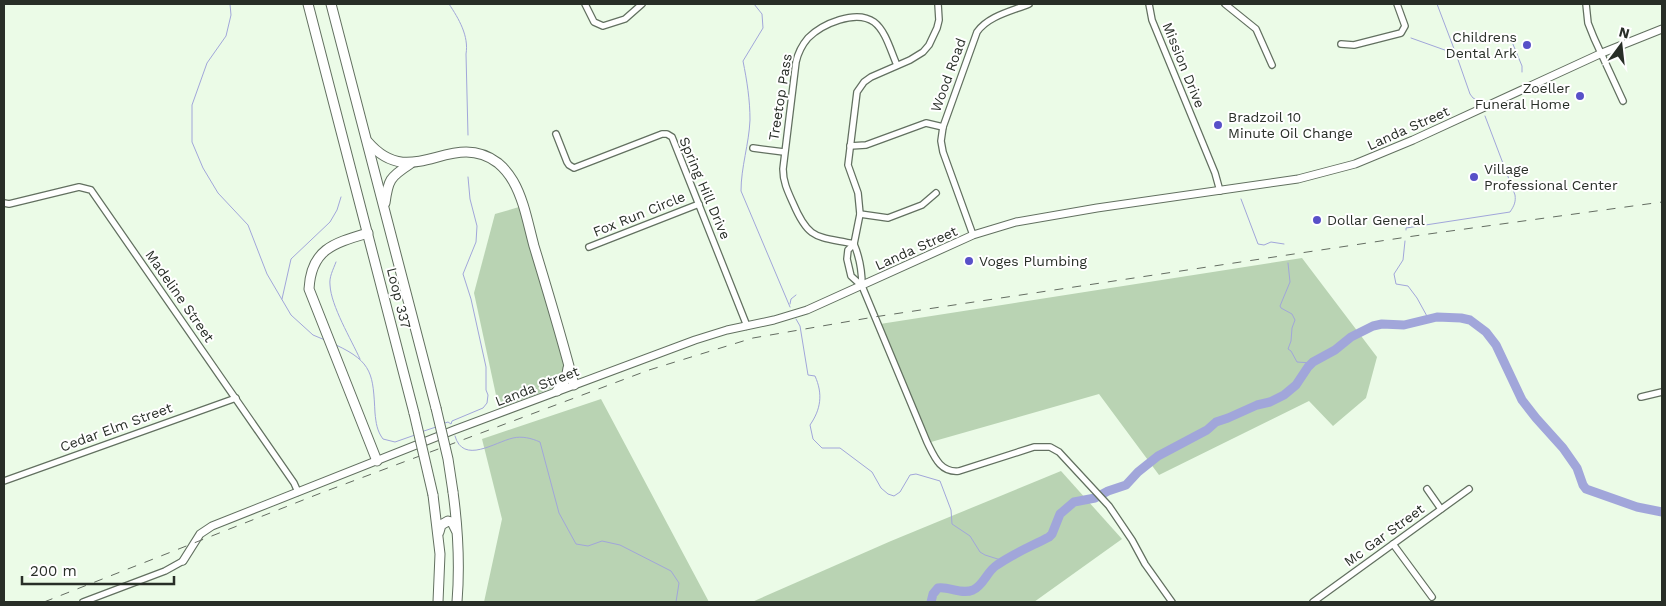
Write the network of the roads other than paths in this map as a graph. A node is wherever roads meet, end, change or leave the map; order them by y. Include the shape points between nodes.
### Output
1 (308, 4) edge
2 (585, 4) edge
3 (642, 4) edge
4 (938, 4) edge
5 (1029, 4) edge
6 (1149, 4) edge
7 (1225, 4) edge
8 (1397, 4) edge
9 (1586, 4) edge
10 (1020, 5) edge
11 (332, 6) edge
12 (1662, 29) edge
13 (1342, 44) dead end
14 (1602, 53) junction
15 (898, 65) junction
16 (1272, 65) dead end
17 (1623, 101) dead end
18 (943, 127) junction
19 (556, 134) dead end
20 (366, 140) junction
21 (850, 146) junction
22 (753, 148) dead end
23 (784, 152) junction
24 (410, 164) junction
25 (1220, 191) junction
26 (936, 194) dead end
27 (4, 203) edge
28 (699, 204) junction
29 (384, 207) junction
30 (860, 214) junction
31 (368, 233) junction
32 (974, 235) junction
33 (854, 244) junction
34 (589, 247) dead end
35 (858, 260) junction
36 (847, 262) junction
37 (862, 286) junction
38 (747, 326) junction
39 (568, 363) junction
40 (574, 385) junction
41 (557, 391) junction
42 (1662, 392) edge
43 (1641, 397) dead end
44 (236, 398) junction
45 (378, 461) junction
46 (4, 481) edge
47 (1427, 489) dead end
48 (1469, 489) dead end
49 (298, 492) junction
50 (1441, 509) junction
51 (438, 535) junction
52 (458, 538) junction
53 (1393, 544) junction
54 (183, 561) joint
55 (1432, 597) dead end
56 (83, 602) edge
57 (438, 602) edge
58 (457, 602) edge
59 (1172, 602) edge
60 (1313, 602) edge

1 - 31 main road, Loop 337
2 - 3 street via 598,25 608,26 625,18
4 - 15 street via 939,20 929,45
5 - 10 street, Wood Road
6 - 25 street, Mission Drive via 1152,20
7 - 16 street via 1256,29
8 - 13 street via 1405,26 1402,33 1354,46
9 - 14 street via 1590,30
10 - 18 street, Wood Road via 982,25 977,32
11 - 20 main road, Loop 337
12 - 14 street, Landa Street
14 - 17 street
14 - 25 street, Landa Street via 1373,158 1308,177
15 - 21 street via 871,77 859,87 854,103
15 - 23 street, Treetop Pass via 883,32 868,18 848,17 813,34 802,46 796,62
18 - 21 street via 926,122 866,145
18 - 32 street, Wood Road via 943,152
19 - 28 street, Spring Hill Drive via 568,165 574,168 667,134 672,137
20 - 24 main road via 382,155 395,162
20 - 29 main road, Loop 337
21 - 30 street via 848,165 858,193
22 - 23 street
23 - 33 street, Treetop Pass via 784,180 804,226 817,236
24 - 29 main road via 394,174
24 - 39 main road via 472,152 492,160 508,173 520,197
25 - 32 street, Landa Street via 1030,219
26 - 30 street via 922,205 888,218
27 - 44 street, Madeline Street via 79,187 91,190
28 - 34 street, Fox Run Circle
28 - 38 street, Spring Hill Drive
29 - 52 main road, Loop 337, bridge via 448,459
30 - 33 street
31 - 45 main road via 342,240 326,249 315,261 309,289
31 - 51 main road, Loop 337, bridge via 414,413 433,495
32 - 37 street, Landa Street
33 - 35 street
33 - 36 street via 848,250
35 - 36 street
35 - 37 street
36 - 37 street via 851,276
37 - 38 street, Landa Street via 799,313
37 - 59 street via 927,442 944,468 959,470 1039,447 1050,447 1059,452 1102,498
38 - 40 street, Landa Street via 695,340
39 - 40 main road
39 - 41 main road via 566,379
40 - 41 street, Landa Street
41 - 45 street, Landa Street
42 - 43 street
44 - 46 street, Cedar Elm Street
44 - 49 street, Madeline Street
45 - 49 street, Landa Street
47 - 50 street
48 - 50 street, Mc Gar Street
49 - 54 street, Landa Street via 212,526 200,534
50 - 53 street, Mc Gar Street
51 - 52 main road via 441,525 448,521 454,525
51 - 57 main road, Loop 337
52 - 58 main road, Loop 337
53 - 55 street
53 - 60 street, Mc Gar Street
54 - 56 street via 166,571

